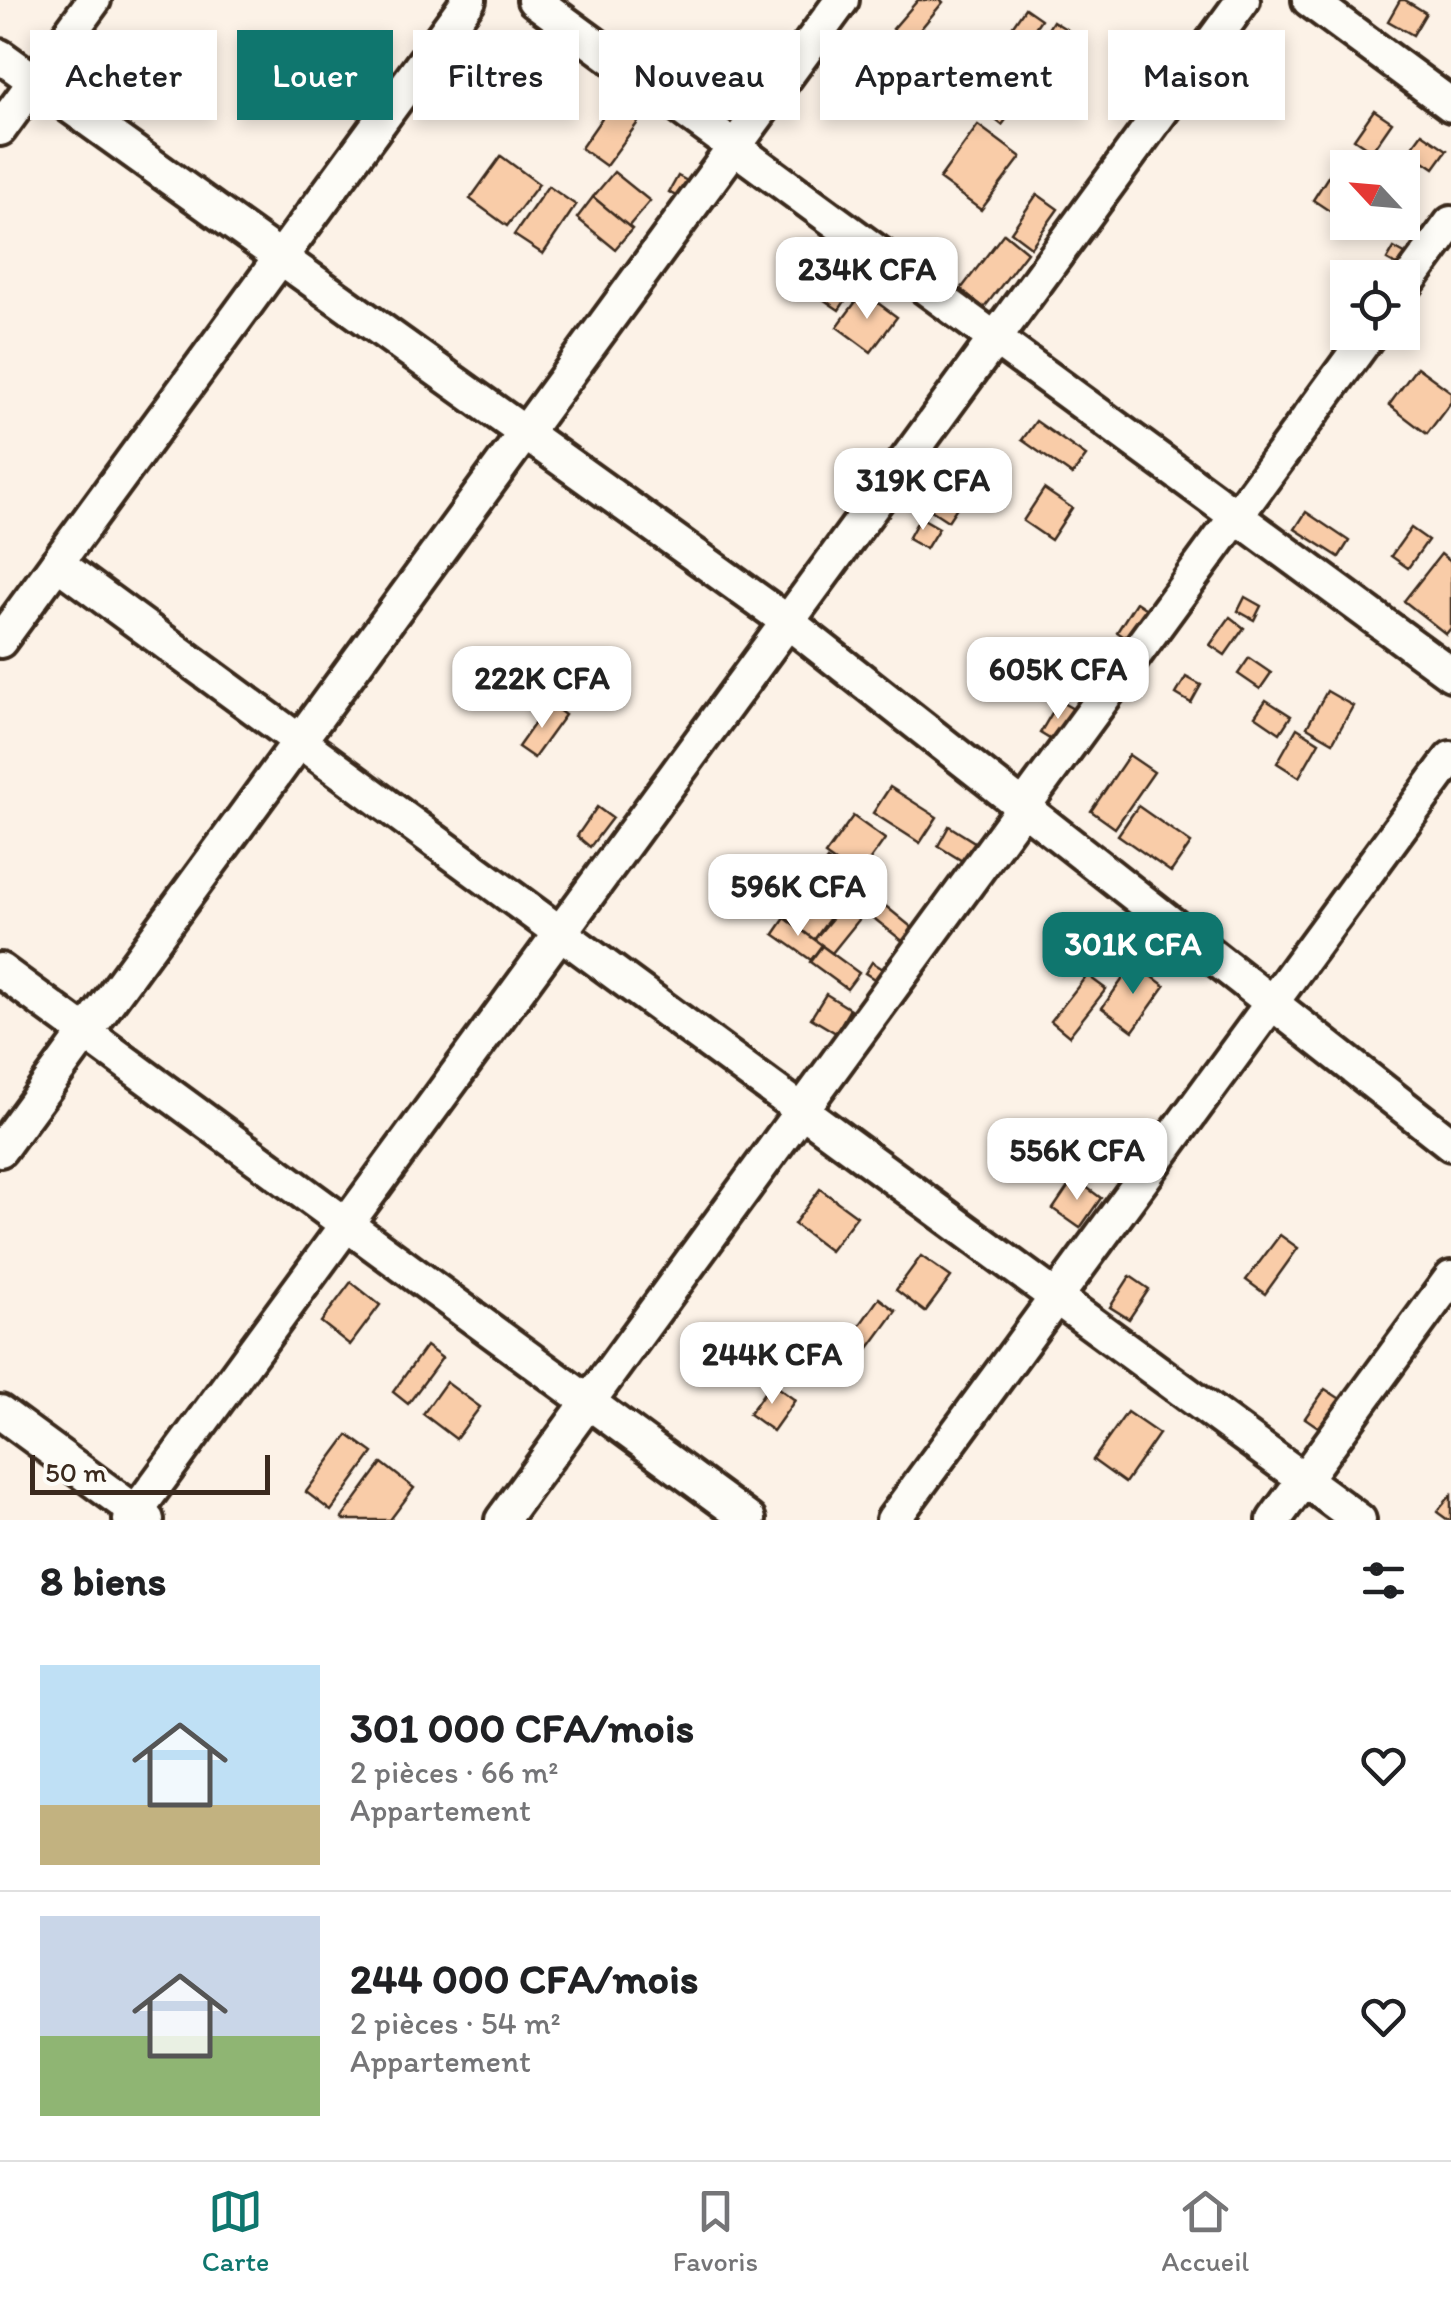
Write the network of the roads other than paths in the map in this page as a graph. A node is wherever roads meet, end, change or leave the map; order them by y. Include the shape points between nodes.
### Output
1 (94, 0) edge
2 (469, 0) edge
3 (534, 0) edge
4 (842, 0) edge
5 (1243, 0) edge
6 (1309, 0) edge
7 (72, 30) edge
8 (0, 56) edge
9 (30, 78) edge
10 (30, 89) edge
11 (1451, 104) edge
12 (88, 120) edge
13 (0, 129) edge
14 (734, 148) junction
15 (1451, 223) edge
16 (280, 258) junction
17 (1420, 265) edge
18 (995, 339) junction
19 (1358, 350) edge
20 (525, 433) junction
21 (1236, 516) junction
22 (57, 563) junction
23 (788, 622) junction
24 (0, 640) edge
25 (1451, 674) edge
26 (300, 741) junction
27 (1451, 758) edge
28 (1024, 807) junction
29 (560, 932) junction
30 (0, 970) edge
31 (1272, 1003) junction
32 (86, 1033) junction
33 (802, 1110) junction
34 (1451, 1144) edge
35 (0, 1150) edge
36 (347, 1224) junction
37 (1451, 1278) edge
38 (1056, 1297) junction
39 (588, 1402) junction
40 (0, 1412) edge
41 (1303, 1479) junction
42 (138, 1517) edge
43 (502, 1520) edge
44 (749, 1520) edge
45 (893, 1520) edge
46 (1274, 1520) edge
47 (1359, 1520) edge

1 - 7 street
2 - 16 street
3 - 14 street
4 - 14 street
5 - 18 street
6 - 11 street
8 - 9 street
10 - 13 street
12 - 16 street
14 - 18 street
14 - 20 street
15 - 17 street
16 - 20 street
16 - 22 street
18 - 21 street
18 - 23 street
19 - 21 street
20 - 23 street
20 - 26 street
21 - 25 street
21 - 28 street
22 - 24 street
22 - 26 street
23 - 28 street
23 - 29 street
26 - 29 street
26 - 32 street
27 - 31 street
28 - 31 street
28 - 33 street
29 - 33 street
29 - 36 street
30 - 32 street
31 - 34 street
31 - 38 street
32 - 35 street
32 - 36 street
33 - 38 street
33 - 39 street
36 - 39 street
36 - 42 street
37 - 41 street
38 - 41 street
38 - 45 street
39 - 43 street
39 - 44 street
40 - 42 street
41 - 46 street
41 - 47 street

